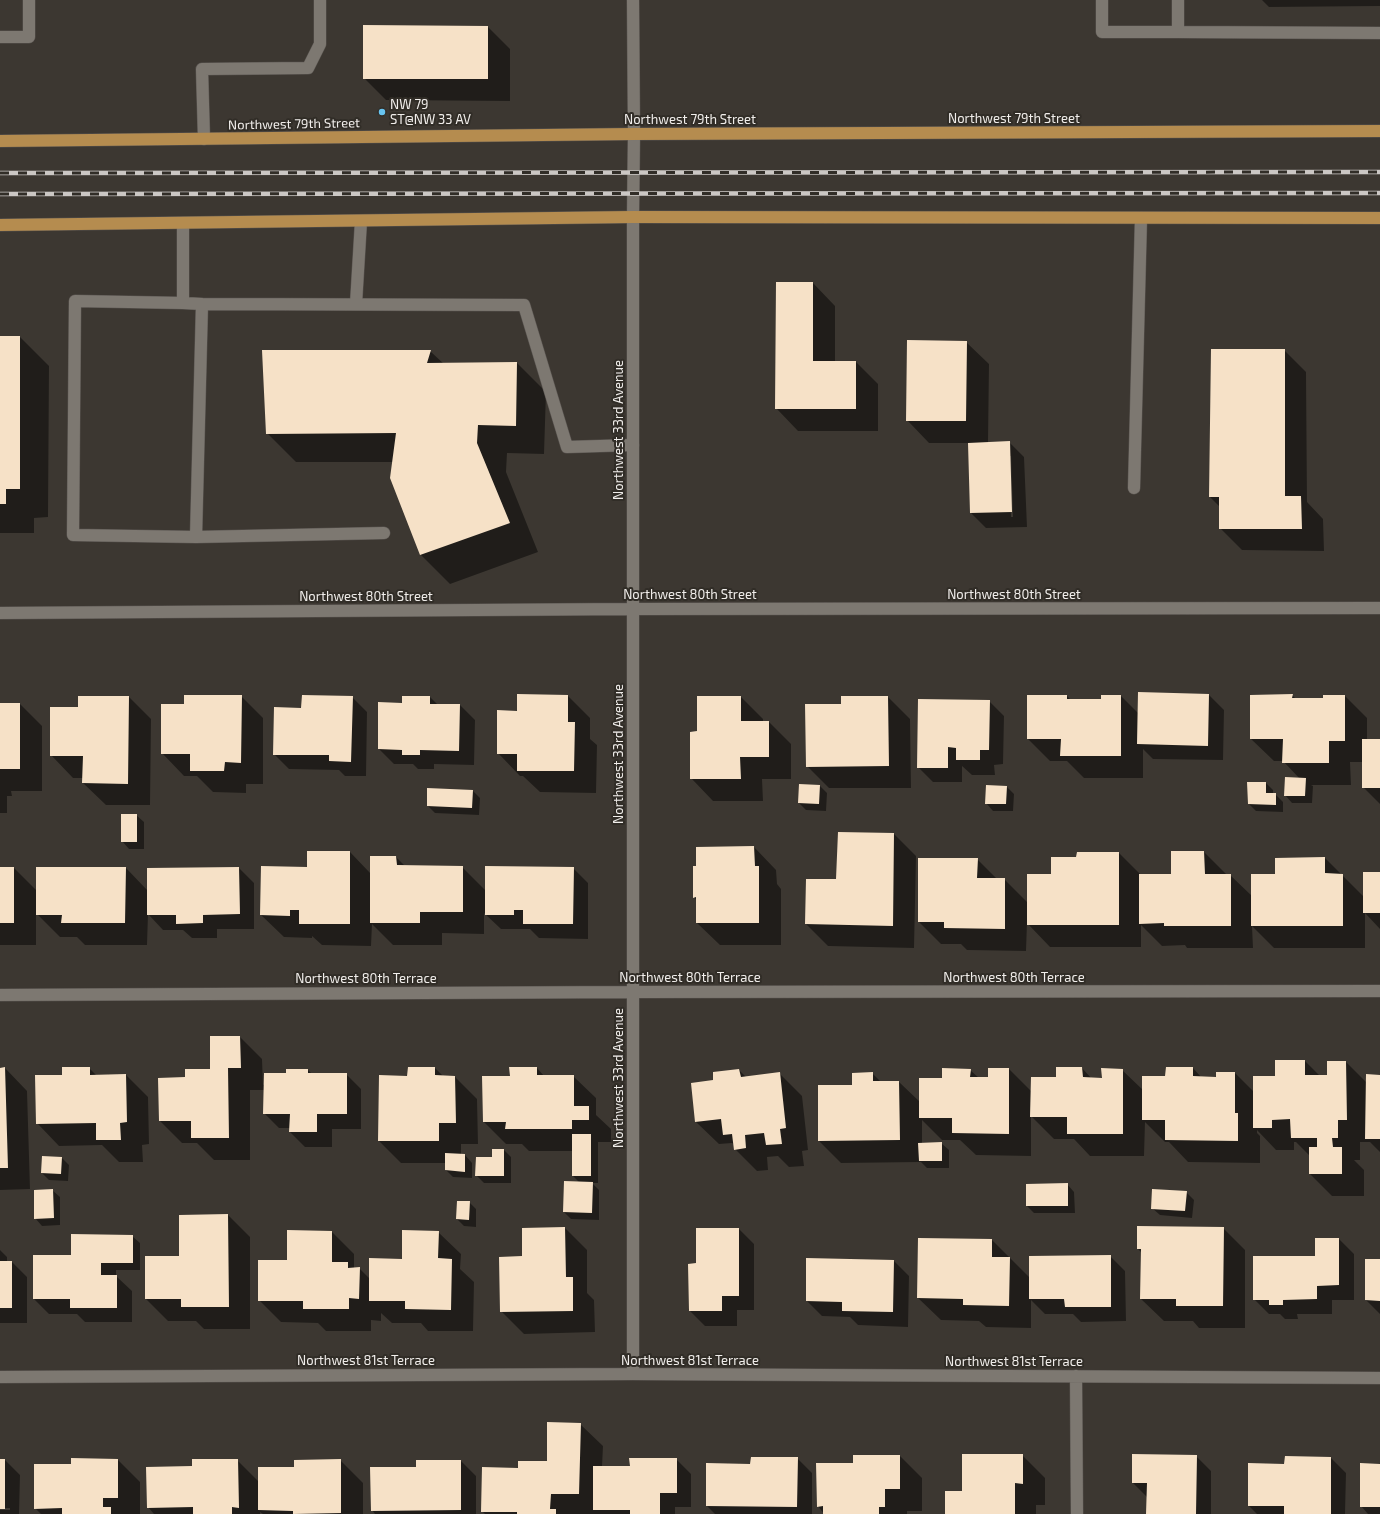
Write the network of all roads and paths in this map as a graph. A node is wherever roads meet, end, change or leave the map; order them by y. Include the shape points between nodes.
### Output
1 (29, 0) edge
2 (320, 0) edge
3 (633, 0) edge
4 (1102, 0) edge
5 (1178, 0) edge
6 (1178, 32) junction
7 (1380, 33) edge
8 (0, 37) edge
9 (1380, 131) edge
10 (634, 134) junction
11 (204, 139) junction
12 (0, 141) edge
13 (633, 217) junction
14 (1141, 218) junction
15 (1380, 218) edge
16 (361, 221) junction
17 (183, 223) junction
18 (0, 224) edge
19 (183, 303) junction
20 (202, 304) junction
21 (356, 304) junction
22 (633, 445) junction
23 (1134, 488) dead end
24 (384, 533) dead end
25 (196, 537) junction
26 (1380, 608) edge
27 (633, 609) junction
28 (0, 613) edge
29 (1380, 991) edge
30 (633, 992) junction
31 (0, 995) edge
32 (633, 1374) junction
33 (1076, 1376) junction
34 (0, 1377) edge
35 (1380, 1378) edge
36 (1077, 1514) edge

1 - 8 street via 29,37
2 - 11 street via 320,44 308,68 202,69
3 - 10 street, Northwest 33rd Avenue
4 - 6 street via 1102,32
5 - 6 street
6 - 7 street
9 - 10 main road, Northwest 79th Street
10 - 11 main road, Northwest 79th Street
10 - 13 street, Northwest 33rd Avenue
11 - 12 main road, Northwest 79th Street
13 - 14 main road
13 - 16 main road
13 - 22 street, Northwest 33rd Avenue
14 - 15 main road
14 - 23 street
16 - 17 main road
16 - 21 street
17 - 18 main road
17 - 19 street
19 - 20 street
19 - 25 street via 75,302 74,535
20 - 21 street
20 - 25 street
21 - 22 street via 524,305 567,447
22 - 27 street, Northwest 33rd Avenue
24 - 25 street
26 - 27 street, Northwest 80th Street
27 - 28 street, Northwest 80th Street
27 - 30 street, Northwest 33rd Avenue
29 - 30 street, Northwest 80th Terrace
30 - 31 street, Northwest 80th Terrace
30 - 32 street, Northwest 33rd Avenue
32 - 33 street, Northwest 81st Terrace
32 - 34 street, Northwest 81st Terrace
33 - 35 street, Northwest 81st Terrace
33 - 36 street

